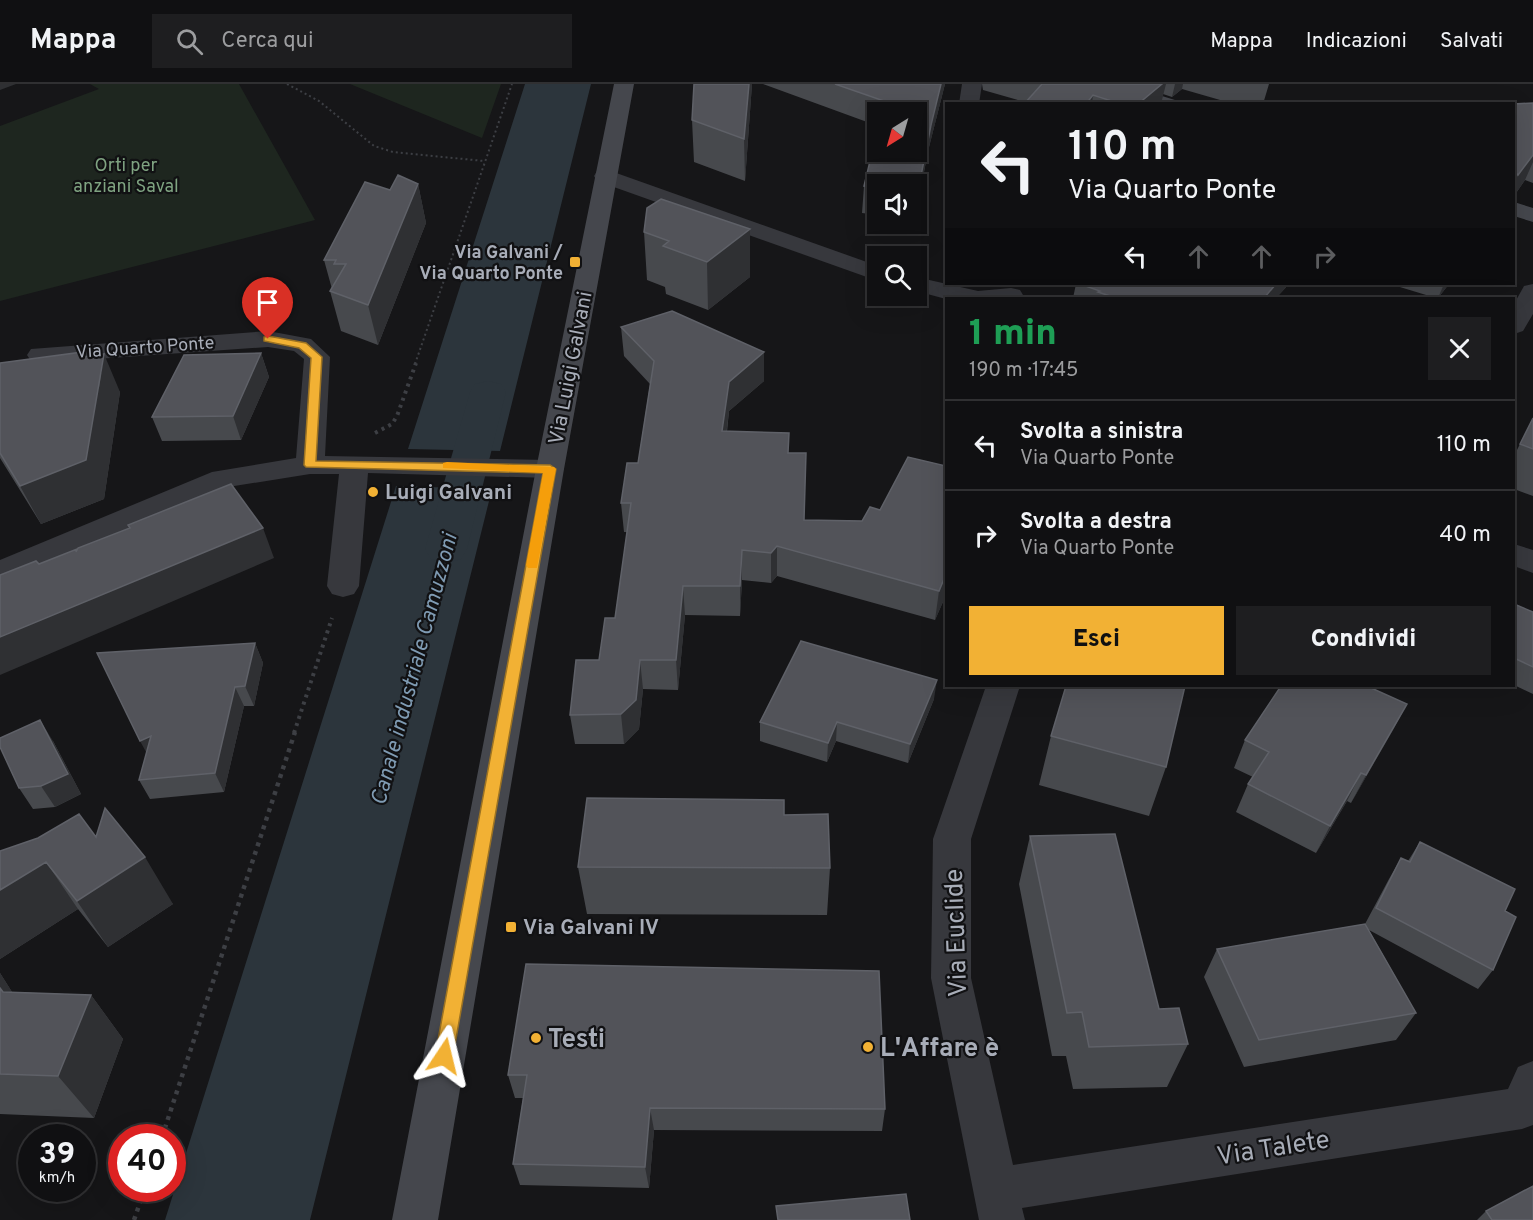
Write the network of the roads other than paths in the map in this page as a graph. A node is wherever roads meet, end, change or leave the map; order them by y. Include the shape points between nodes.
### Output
1 (624, 84) edge
2 (972, 84) edge
3 (1102, 84) edge
4 (969, 102) edge
5 (1161, 102) edge
6 (605, 176) junction
7 (1515, 209) edge
8 (1533, 215) edge
9 (867, 270) edge
10 (927, 287) edge
11 (1011, 290) edge
12 (1533, 291) edge
13 (971, 297) edge
14 (985, 297) edge
15 (1515, 324) edge
16 (40, 355) edge
17 (365, 464) junction
18 (310, 465) junction
19 (536, 468) junction
20 (1515, 554) edge
21 (1533, 562) edge
22 (0, 572) edge
23 (343, 586) road end
24 (1003, 687) edge
25 (1533, 1081) edge
26 (998, 1205) edge
27 (415, 1220) edge

1 - 6 street, Via Luigi Galvani
2 - 4 street
3 - 5 street
6 - 9 street
6 - 19 street, Via Luigi Galvani via 594,248
7 - 8 street
10 - 13 street
11 - 14 street
12 - 15 street
16 - 18 street, Via Quarto Ponte via 268,339 302,345 317,357
17 - 18 street
17 - 19 street
17 - 23 street
18 - 22 street via 222,479
19 - 27 street, Via Luigi Galvani
20 - 21 street
24 - 26 street, Via Euclide via 952,839 951,978
25 - 26 street, Via Talete via 1522,1108

